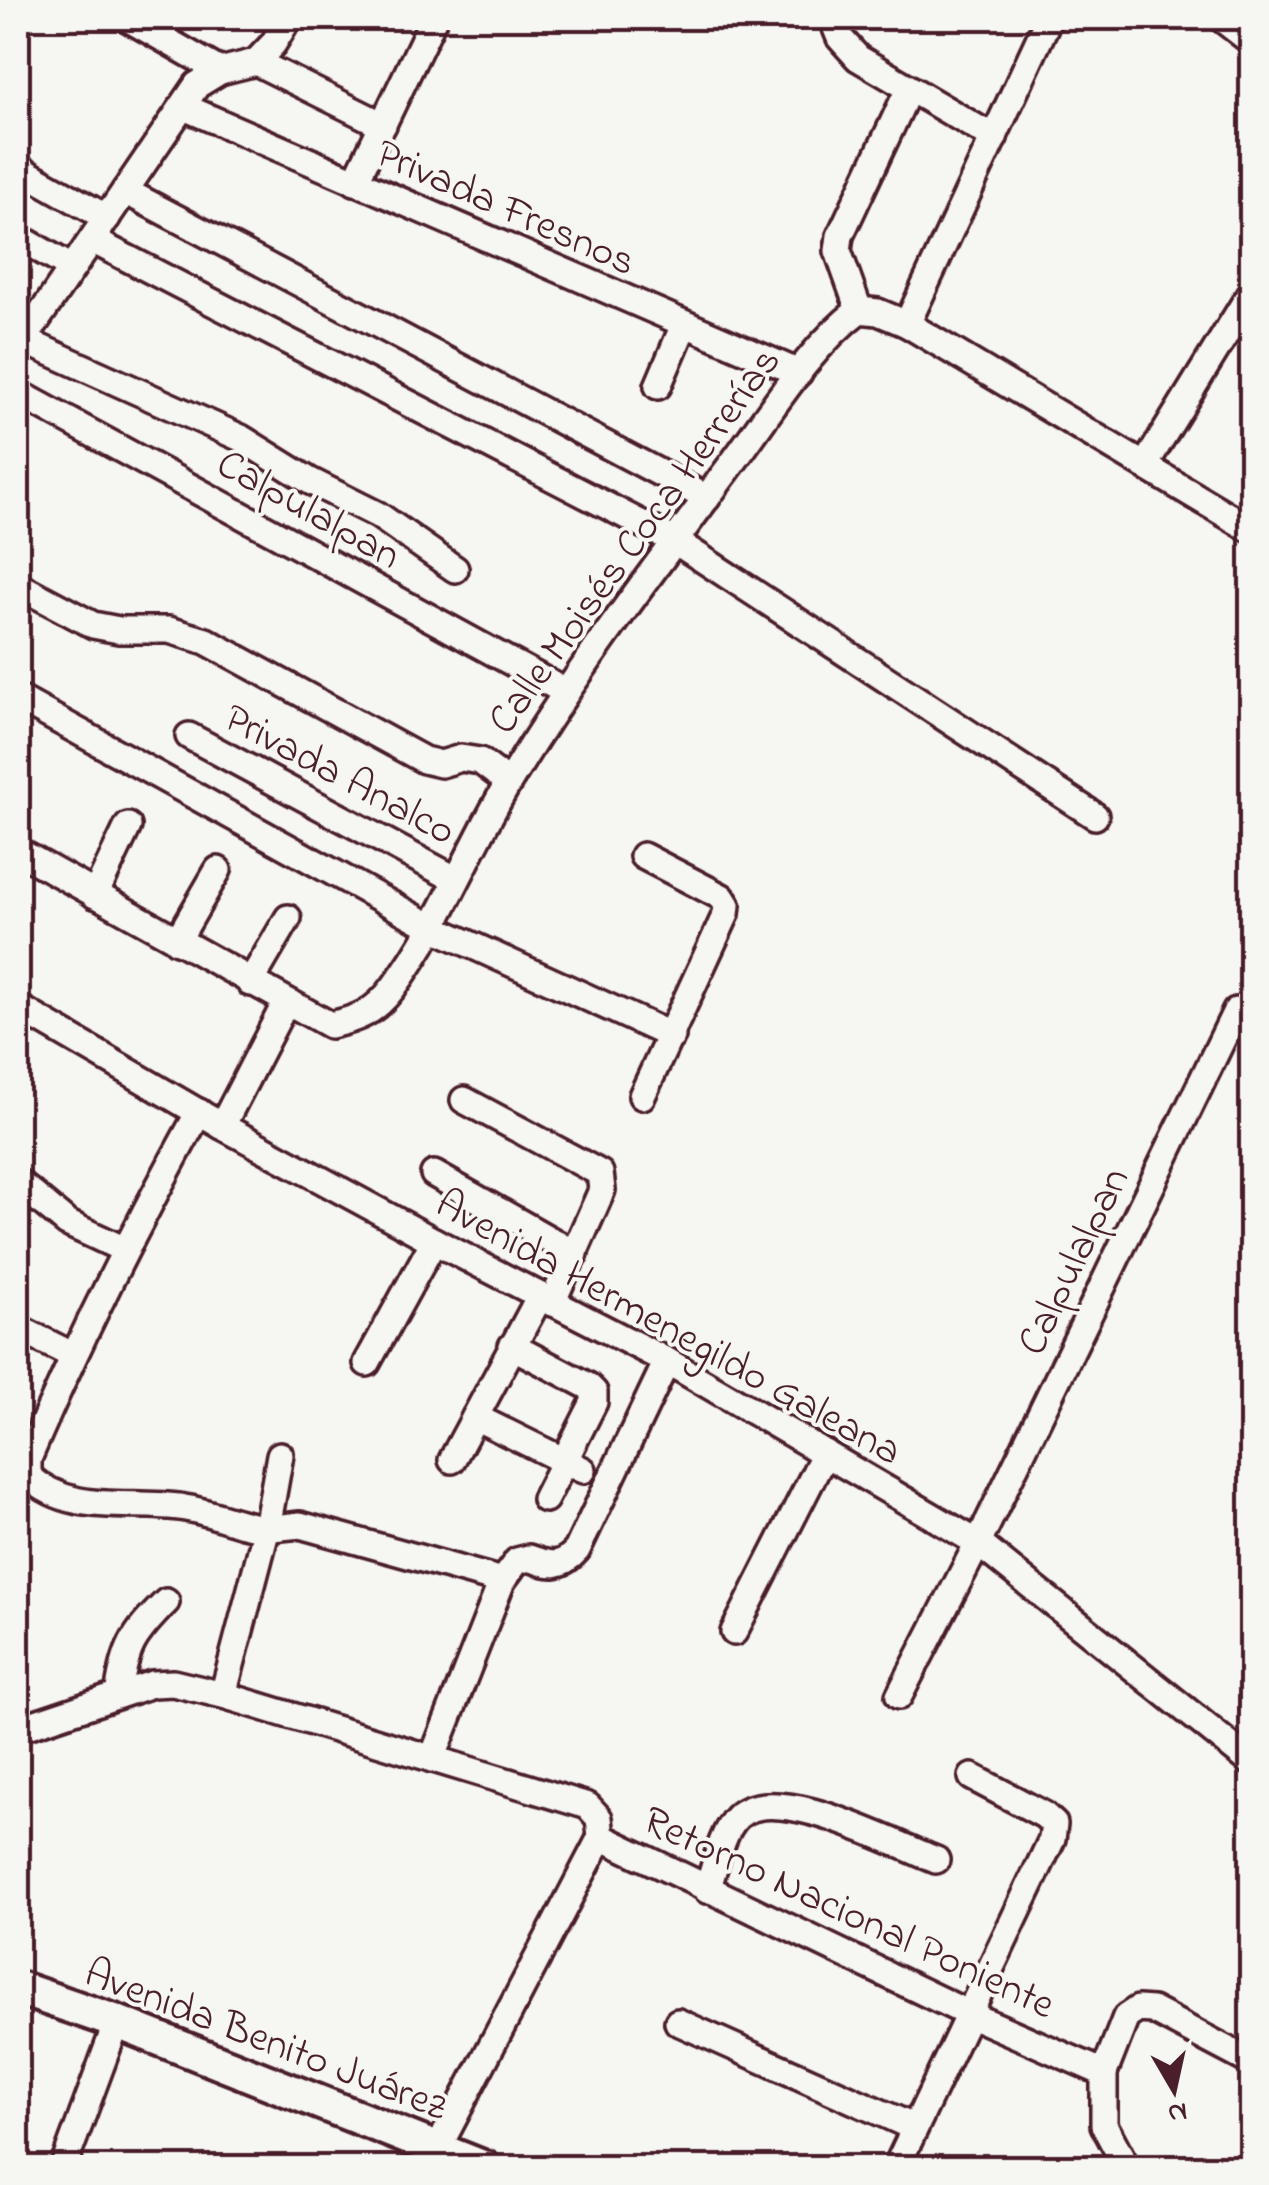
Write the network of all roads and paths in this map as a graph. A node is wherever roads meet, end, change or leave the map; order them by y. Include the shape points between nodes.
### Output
1 (127, 18) edge
2 (289, 18) edge
3 (434, 18) edge
4 (832, 18) edge
5 (1024, 18) edge
6 (1049, 18) edge
7 (1221, 18) edge
8 (1252, 42) edge
9 (1038, 45) junction
10 (256, 62) junction
11 (220, 71) junction
12 (908, 90) junction
13 (184, 107) junction
14 (383, 125) junction
15 (994, 138) junction
16 (18, 168) edge
17 (355, 182) junction
18 (125, 191) junction
19 (107, 218) junction
20 (18, 237) edge
21 (92, 240) junction
22 (72, 268) junction
23 (1252, 291) edge
24 (859, 310) junction
25 (907, 324) junction
26 (684, 325) junction
27 (20, 344) edge
28 (799, 374) junction
29 (658, 386) dead end
30 (18, 393) edge
31 (1145, 465) junction
32 (707, 498) junction
33 (1252, 530) edge
34 (675, 542) junction
35 (455, 569) dead end
36 (18, 585) edge
37 (564, 691) junction
38 (18, 698) edge
39 (189, 736) dead end
40 (508, 782) junction
41 (1096, 816) dead end
42 (128, 826) dead end
43 (18, 851) edge
44 (643, 856) dead end
45 (218, 870) dead end
46 (455, 880) junction
47 (96, 895) junction
48 (288, 918) dead end
49 (432, 926) junction
50 (177, 941) junction
51 (250, 982) junction
52 (286, 1002) junction
53 (18, 1007) edge
54 (1236, 1011) dead end
55 (672, 1036) junction
56 (642, 1096) dead end
57 (464, 1100) dead end
58 (198, 1112) junction
59 (222, 1126) junction
60 (434, 1174) dead end
61 (18, 1182) edge
62 (434, 1241) junction
63 (123, 1249) junction
64 (575, 1254) junction
65 (546, 1299) junction
66 (18, 1328) edge
67 (512, 1346) junction
68 (72, 1355) junction
69 (667, 1360) junction
70 (366, 1362) dead end
71 (475, 1418) junction
72 (826, 1453) junction
73 (280, 1454) dead end
74 (452, 1460) dead end
75 (574, 1465) junction
76 (545, 1500) dead end
77 (267, 1528) junction
78 (978, 1544) junction
79 (502, 1581) junction
80 (166, 1602) dead end
81 (734, 1632) dead end
82 (223, 1694) junction
83 (118, 1695) junction
84 (899, 1696) dead end
85 (18, 1730) edge
86 (432, 1759) junction
87 (1252, 1762) edge
88 (972, 1776) dead end
89 (602, 1836) junction
90 (936, 1860) dead end
91 (707, 1890) junction
92 (18, 1988) edge
93 (971, 2015) junction
94 (117, 2022) junction
95 (678, 2022) dead end
96 (1250, 2060) edge
97 (1104, 2073) junction
98 (913, 2127) junction
99 (438, 2148) junction
100 (63, 2168) edge
101 (485, 2168) edge
102 (896, 2168) edge
103 (1127, 2168) edge

1 - 11 street
2 - 10 street
3 - 14 street
4 - 12 street via 858,58
5 - 9 street
6 - 9 street
7 - 8 street
9 - 15 street
10 - 11 street
10 - 14 street
11 - 13 street via 196,85
12 - 15 street
12 - 24 street via 840,236 838,251
13 - 17 street, Privada Fresnos
13 - 18 street
14 - 17 street
15 - 25 street
16 - 19 street
17 - 26 street, Privada Fresnos
18 - 19 street
18 - 32 street
19 - 21 street
20 - 22 street
21 - 22 street
21 - 34 street
22 - 27 street
23 - 31 street
24 - 25 street
24 - 28 street, Calle Moisés Coca Herrerías
25 - 31 street
26 - 28 street, Privada Fresnos
26 - 29 street
27 - 35 street via 241,438 378,515
28 - 32 street, Calle Moisés Coca Herrerías
30 - 37 street, Calpulalpan
31 - 33 street
32 - 34 street, Calle Moisés Coca Herrerías
34 - 37 street, Calle Moisés Coca Herrerías
34 - 41 street
36 - 40 street via 93,626 170,630 206,640 424,760 480,761
37 - 40 street, Calle Moisés Coca Herrerías
38 - 49 street
39 - 46 street, Privada Analco
40 - 46 street, Calle Moisés Coca Herrerías
42 - 47 street
43 - 47 street, Calle Moisés Coca Herrerías
44 - 55 street via 726,905
45 - 50 street
46 - 49 street, Calle Moisés Coca Herrerías
47 - 50 street, Calle Moisés Coca Herrerías
48 - 51 street
49 - 52 street, Calle Moisés Coca Herrerías via 391,990 361,1018 330,1025
49 - 55 street
50 - 51 street, Calle Moisés Coca Herrerías
51 - 52 street, Calle Moisés Coca Herrerías
52 - 59 street
53 - 58 street, Avenida Hermenegildo Galeana
54 - 78 street, Calpulalpan
55 - 56 street
57 - 64 street via 600,1173 602,1190
58 - 59 street, Avenida Hermenegildo Galeana
58 - 63 street
59 - 62 street, Avenida Hermenegildo Galeana
60 - 64 street
61 - 63 street via 67,1223
62 - 65 street, Avenida Hermenegildo Galeana
62 - 70 street
63 - 68 street
64 - 65 street
65 - 67 street
65 - 69 street, Avenida Hermenegildo Galeana
66 - 68 street
67 - 71 street
67 - 75 street via 594,1392
68 - 77 street via 28,1459 28,1476 43,1490 88,1504 185,1508
69 - 72 street, Avenida Hermenegildo Galeana
69 - 79 street via 577,1550 566,1563 518,1562
71 - 74 street
71 - 75 street
72 - 78 street, Avenida Hermenegildo Galeana
72 - 81 street
73 - 77 street
75 - 76 street
77 - 79 street via 300,1525 332,1532
77 - 82 street
78 - 84 street, Calpulalpan
78 - 87 street, Avenida Hermenegildo Galeana
79 - 86 street
80 - 83 street via 126,1651
82 - 83 street, Retorno Nacional Poniente via 173,1683
82 - 86 street, Retorno Nacional Poniente
83 - 85 street, Retorno Nacional Poniente
86 - 89 street, Retorno Nacional Poniente via 588,1806 600,1818
88 - 93 street via 1054,1824
89 - 91 street, Retorno Nacional Poniente
89 - 99 street
90 - 91 street via 800,1807 766,1806 747,1809 733,1821
91 - 93 street, Retorno Nacional Poniente
92 - 94 main road, Avenida Benito Juárez
93 - 97 street, Retorno Nacional Poniente
93 - 98 street
94 - 99 main road, Avenida Benito Juárez
94 - 100 street
95 - 98 street
96 - 97 street via 1138,2009 1126,2018
97 - 103 street via 1104,2125
98 - 102 street
99 - 101 main road, Avenida Benito Juárez

